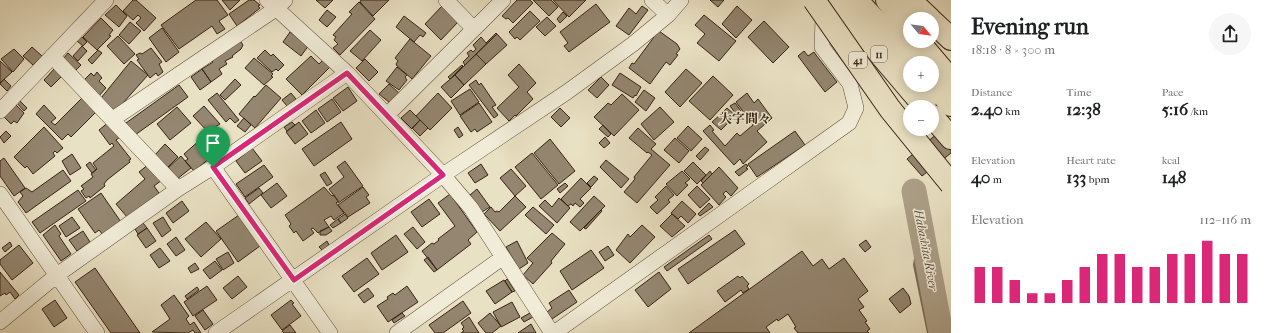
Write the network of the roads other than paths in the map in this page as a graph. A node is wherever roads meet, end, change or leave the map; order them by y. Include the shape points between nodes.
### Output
1 (106, 0) edge
2 (446, 0) edge
3 (503, 0) edge
4 (652, 0) edge
5 (681, 0) edge
6 (806, 0) edge
7 (814, 0) edge
8 (834, 0) edge
9 (856, 0) edge
10 (887, 0) edge
11 (910, 0) edge
12 (276, 3) edge
13 (923, 12) edge
14 (668, 15) junction
15 (823, 20) junction
16 (903, 21) edge
17 (939, 28) edge
18 (474, 29) junction
19 (951, 39) edge
20 (924, 48) edge
21 (52, 56) junction
22 (909, 56) edge
23 (347, 73) junction
24 (951, 80) edge
25 (939, 90) edge
26 (919, 100) edge
27 (951, 105) edge
28 (0, 111) edge
29 (903, 112) edge
30 (387, 115) junction
31 (114, 120) junction
32 (939, 124) edge
33 (924, 136) edge
34 (951, 138) edge
35 (213, 167) junction
36 (951, 167) edge
37 (443, 175) junction
38 (951, 184) edge
39 (178, 189) junction
40 (0, 194) edge
41 (502, 258) junction
42 (57, 275) junction
43 (294, 280) junction
44 (0, 322) edge
45 (407, 330) edge
46 (97, 333) edge
47 (216, 333) edge
48 (330, 333) edge
49 (553, 333) edge

1 - 21 street
2 - 18 street
3 - 18 street
4 - 14 street
5 - 14 street
6 - 15 highway, 41
7 - 38 highway, bridge via 890,109
8 - 26 highway, 11
9 - 22 highway, 11
10 - 16 highway
11 - 13 highway
12 - 23 street
12 - 31 street
14 - 37 street via 567,92
15 - 29 highway, 41
15 - 49 street via 822,47 850,84 856,108 849,123
17 - 19 highway
18 - 30 street
20 - 24 highway
21 - 28 street
21 - 31 street
23 - 30 street
23 - 35 street
25 - 27 highway
30 - 37 street
31 - 39 street
32 - 34 highway
33 - 36 highway
35 - 39 street
35 - 43 street
37 - 41 street via 471,208
37 - 43 street
39 - 42 street
40 - 42 street
41 - 45 street
41 - 49 street
42 - 44 street
42 - 46 street
43 - 47 street
43 - 48 street

